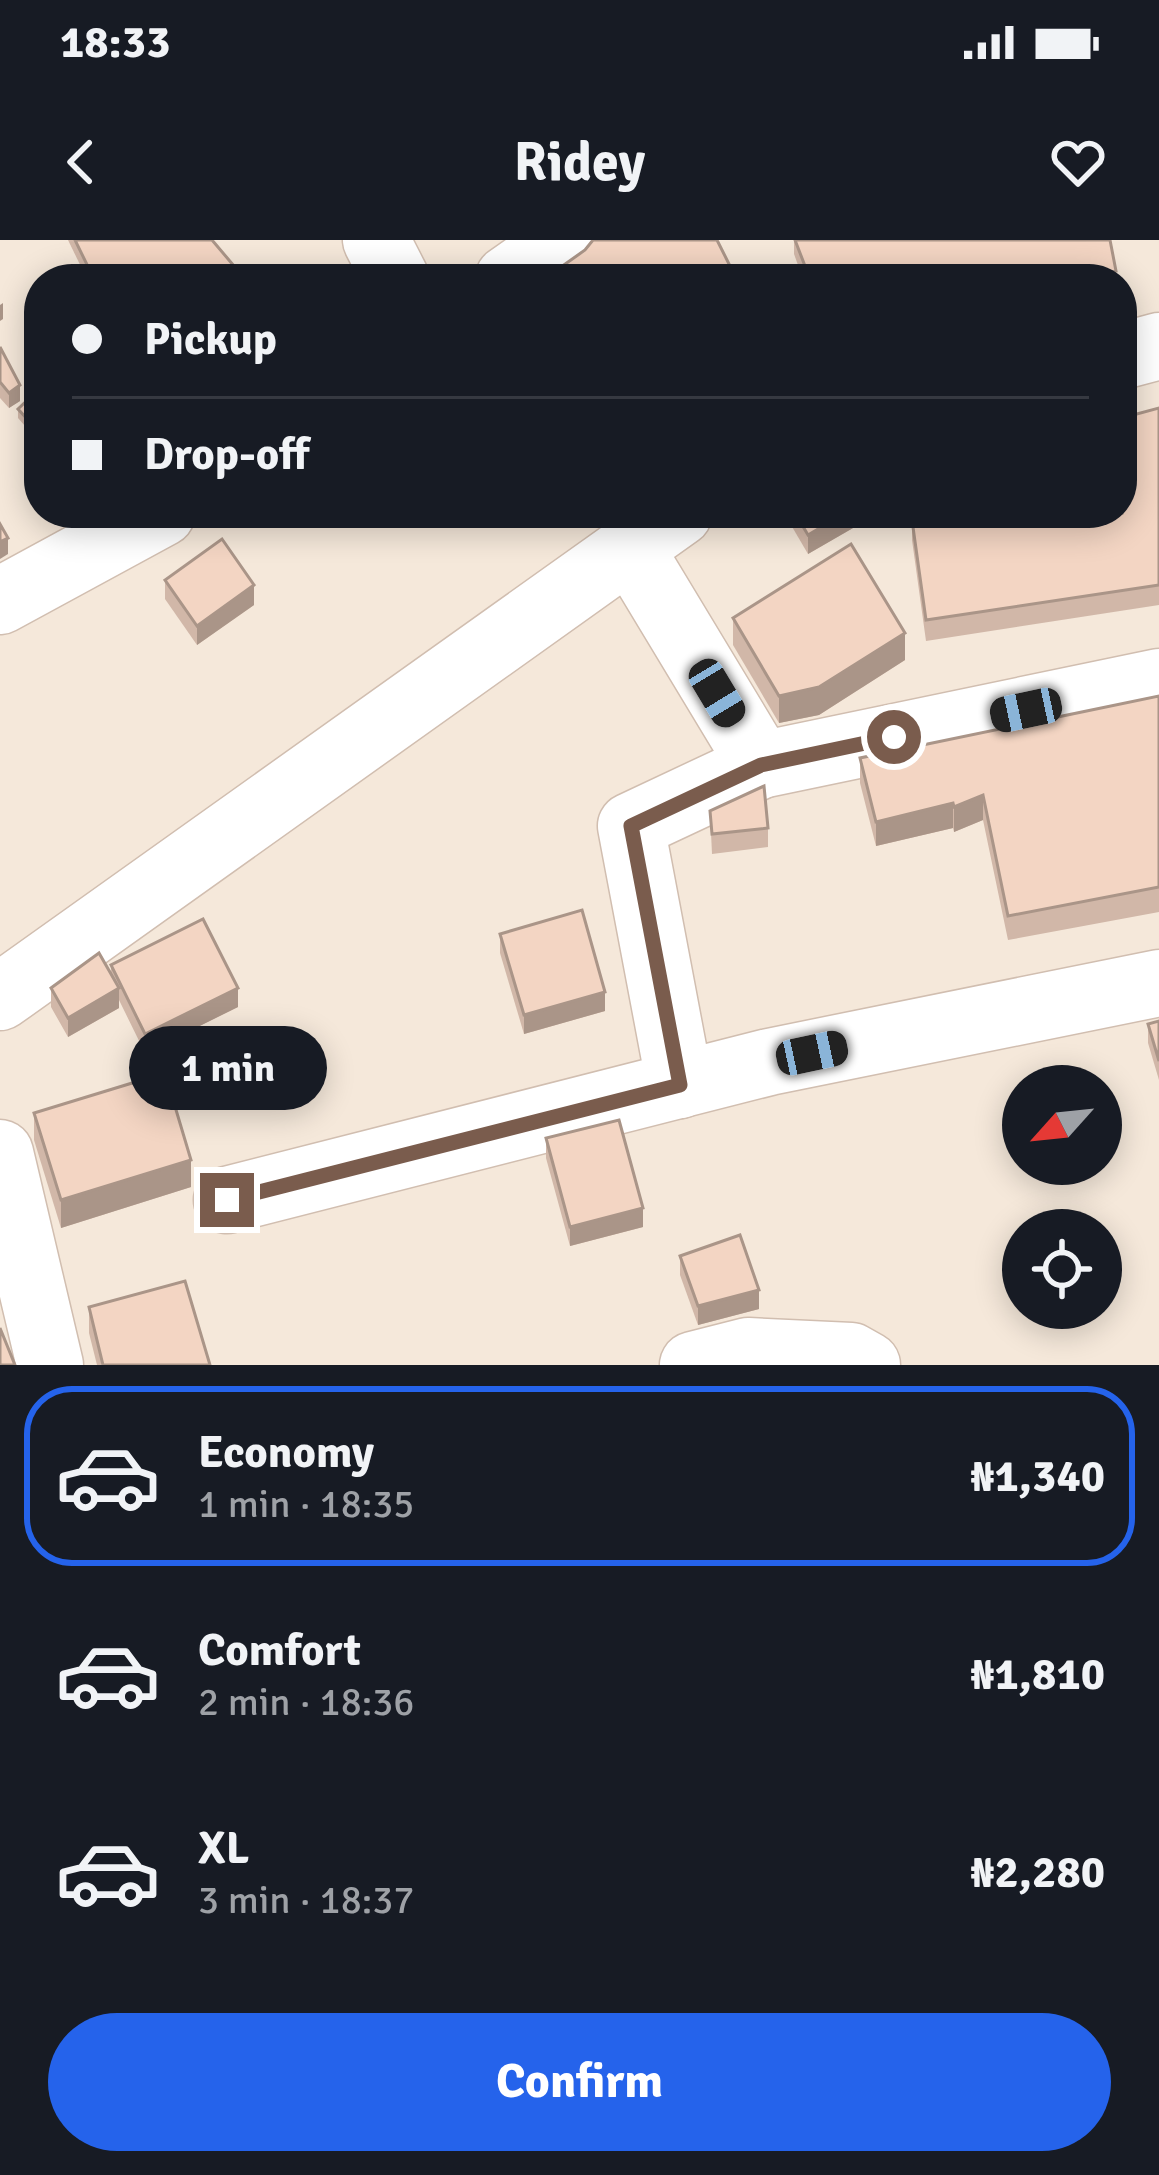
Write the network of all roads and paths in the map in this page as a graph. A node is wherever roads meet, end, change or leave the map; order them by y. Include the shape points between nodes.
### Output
1 (562, 240) edge
2 (529, 264) edge
3 (135, 528) edge
4 (654, 531) edge
5 (0, 601) edge
6 (1159, 682) edge
7 (761, 765) junction
8 (1159, 983) edge
9 (0, 997) edge
10 (680, 1085) junction
11 (0, 1153) edge
12 (227, 1200) dead end
13 (50, 1365) edge
14 (693, 1365) edge
15 (867, 1365) edge

1 - 2 street
3 - 5 street
4 - 7 street
4 - 9 street
6 - 7 street
7 - 10 street via 631,826
8 - 10 street
10 - 12 street
11 - 13 street
14 - 15 street via 748,1351 851,1356

